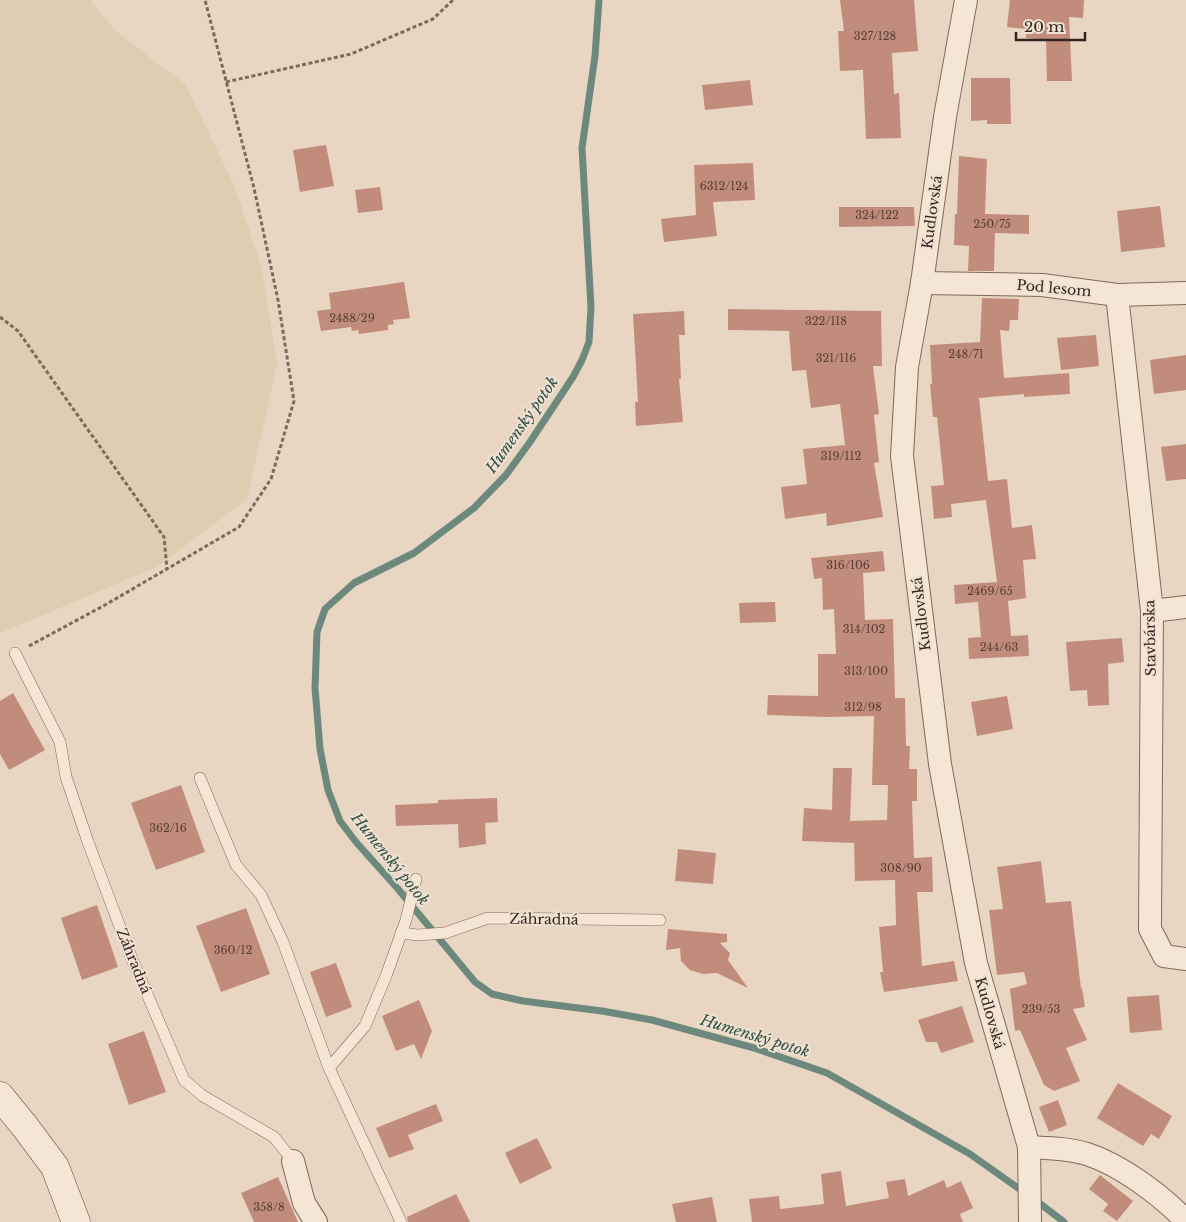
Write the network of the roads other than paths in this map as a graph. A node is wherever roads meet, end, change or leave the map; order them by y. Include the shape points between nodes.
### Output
1 (966, 0) edge
2 (922, 283) junction
3 (1186, 293) edge
4 (1117, 295) junction
5 (1186, 607) edge
6 (1152, 611) junction
7 (15, 653) road end
8 (200, 778) dead end
9 (415, 882) dead end
10 (660, 920) dead end
11 (400, 933) junction
12 (1186, 959) edge
13 (330, 1068) junction
14 (0, 1096) edge
15 (1029, 1147) junction
16 (293, 1161) joint
17 (1030, 1218) edge
18 (1186, 1221) edge
19 (76, 1222) edge
20 (316, 1222) edge
21 (401, 1222) edge

1 - 2 street, Kudlovská via 945,117
2 - 4 street, Pod lesom via 1042,285
2 - 15 street, Kudlovská via 907,367 902,456 940,764 976,963
3 - 4 street, Pod lesom
4 - 6 street, Stavbárska
5 - 6 street
6 - 12 street, Stavbárska via 1150,929 1164,956
7 - 16 lane, Záhradná via 60,742 66,777 88,842 132,959 184,1080 203,1096 274,1137
8 - 13 lane via 236,865 261,895
9 - 11 lane
10 - 11 lane, Záhradná via 488,918 445,933
11 - 13 lane via 365,1026
13 - 21 lane
14 - 19 street via 54,1167
15 - 17 street, Kudlovská
15 - 18 street via 1068,1150 1106,1163 1133,1178
16 - 20 street, Záhradná via 304,1203

